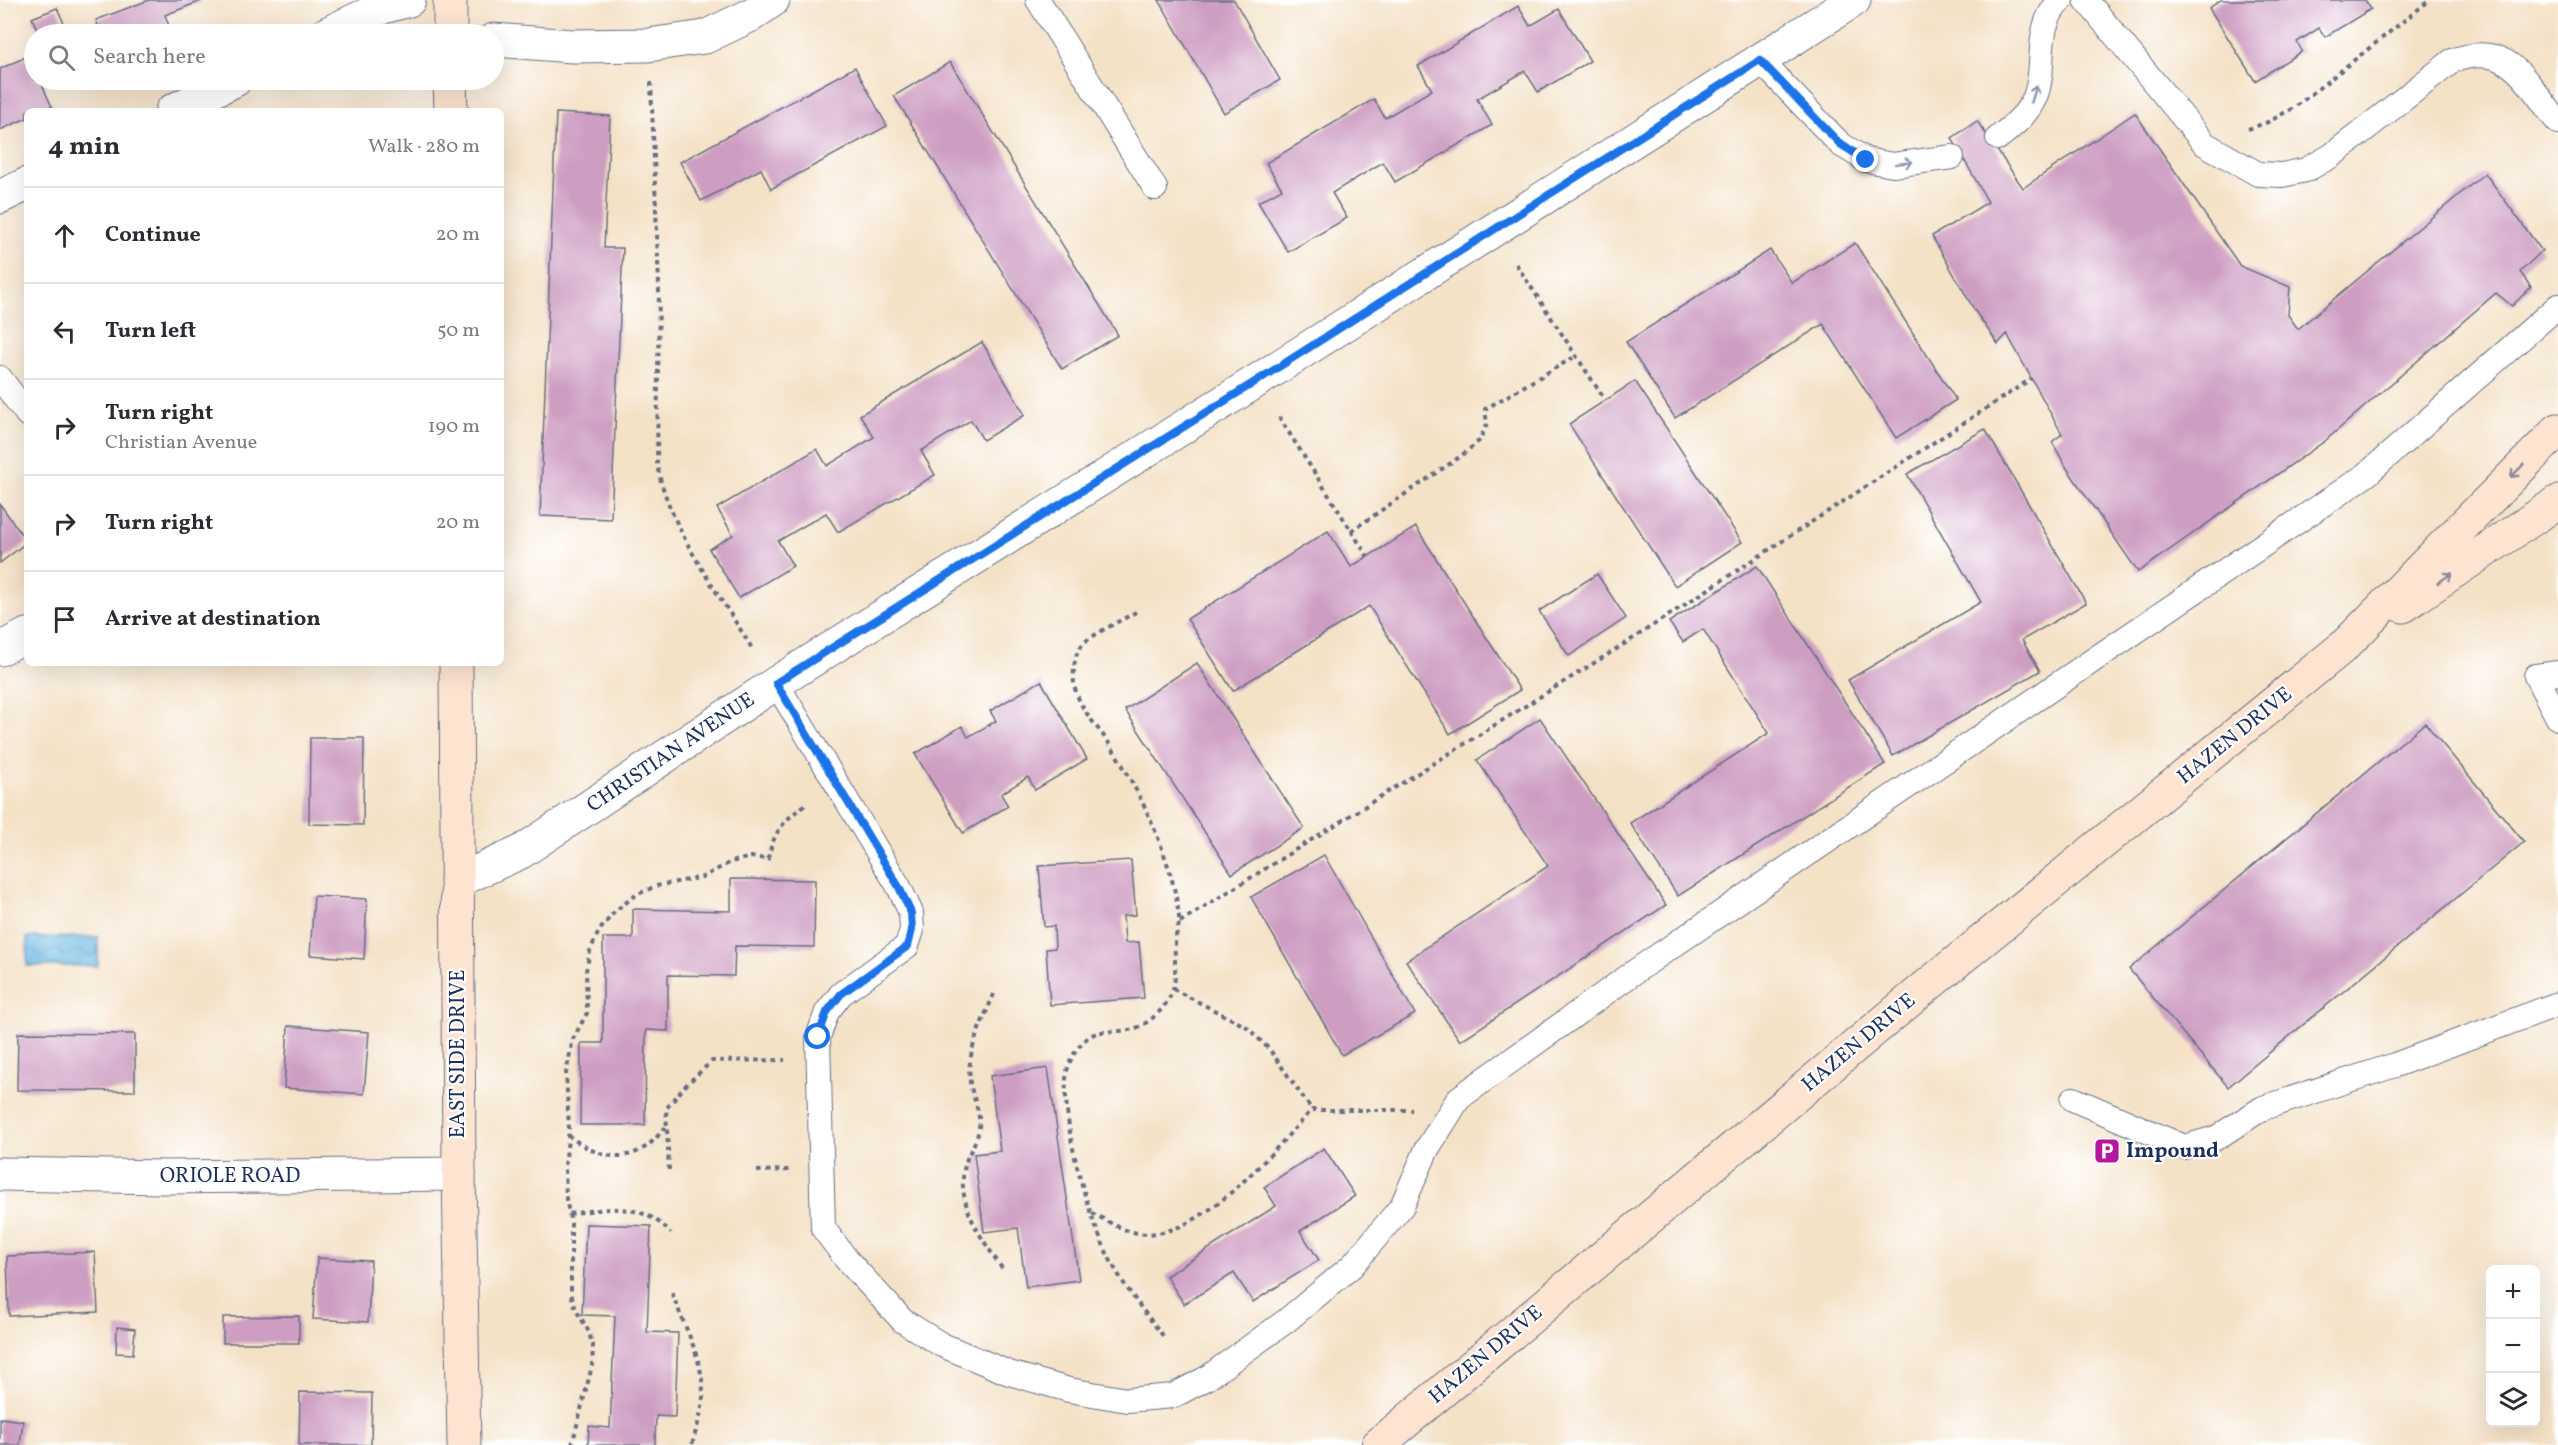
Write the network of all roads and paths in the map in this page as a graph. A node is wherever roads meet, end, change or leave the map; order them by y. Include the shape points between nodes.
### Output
1 (409, 0) edge
2 (450, 0) edge
3 (773, 0) edge
4 (1038, 0) edge
5 (1854, 0) edge
6 (2061, 0) edge
7 (2086, 0) edge
8 (2430, 0) edge
9 (347, 24) edge
10 (450, 24) edge
11 (504, 41) edge
12 (1760, 60) junction
13 (215, 90) edge
14 (450, 90) edge
15 (650, 95) dead end
16 (178, 108) edge
17 (450, 108) edge
18 (2558, 122) edge
19 (1998, 138) dead end
20 (2205, 144) junction
21 (1952, 157) dead end
22 (24, 185) edge
23 (1155, 188) dead end
24 (0, 197) edge
25 (1516, 264) dead end
26 (2558, 306) edge
27 (1576, 356) junction
28 (0, 378) edge
29 (2031, 379) dead end
30 (1605, 400) dead end
31 (24, 410) edge
32 (1279, 417) dead end
33 (2558, 430) edge
34 (2558, 502) edge
35 (1351, 531) junction
36 (1368, 557) dead end
37 (1136, 612) dead end
38 (24, 636) edge
39 (2344, 646) junction
40 (0, 649) edge
41 (753, 650) dead end
42 (456, 666) edge
43 (2558, 673) edge
44 (776, 683) junction
45 (2558, 718) edge
46 (788, 817) dead end
47 (457, 881) junction
48 (1180, 922) junction
49 (1173, 989) junction
50 (994, 993) dead end
51 (2558, 1004) edge
52 (751, 1061) dead end
53 (2073, 1099) dead end
54 (1312, 1110) junction
55 (1451, 1110) junction
56 (667, 1125) junction
57 (568, 1136) junction
58 (669, 1170) dead end
59 (0, 1174) edge
60 (459, 1174) junction
61 (1092, 1212) junction
62 (569, 1214) junction
63 (671, 1233) dead end
64 (1003, 1270) dead end
65 (672, 1293) dead end
66 (1164, 1337) dead end
67 (464, 1445) edge
68 (572, 1445) edge
69 (692, 1445) edge
70 (1378, 1445) edge

1 - 9 street via 382,7
2 - 10 street
3 - 11 street via 752,15 705,37 648,45 572,46
4 - 23 lane
5 - 12 street, CHRISTIAN AVENUE
19 -> 6 lane via 2025,115 2036,95 2041,42 2046,23
7 - 20 lane
8 - 20 path via 2295,107 2268,122
12 -> 21 lane via 1840,144 1866,160 1893,165
12 - 44 street, CHRISTIAN AVENUE
13 - 16 street
14 - 17 street
15 - 41 path via 659,285 659,477 672,517
18 - 20 lane via 2513,66 2493,55 2472,54 2452,62 2331,156 2306,170 2258,174
22 - 24 street
25 - 27 path
26 - 55 lane via 2366,475 1640,968 1459,1098
27 - 30 path
27 - 35 path via 1485,409 1487,424 1479,441
28 - 31 lane
29 - 48 path via 1626,643
32 - 35 path
33 -> 39 street, HAZEN DRIVE
39 -> 34 street, HAZEN DRIVE
35 - 36 path
37 - 48 path via 1082,644 1075,662 1074,684 1082,705 1110,746 1146,813 1172,878
38 - 40 street
39 - 70 street, HAZEN DRIVE via 1928,985
42 - 47 street, EAST SIDE DRIVE
43 - 45 lane via 2536,676
44 - 47 street, CHRISTIAN AVENUE via 521,852
44 - 55 lane via 911,913 908,946 841,994 827,1012 818,1037 823,1228 903,1321 951,1349 1009,1373 1069,1390 1127,1400 1173,1396 1207,1378 1286,1321 1352,1266 1402,1206 1427,1149
46 - 57 path via 771,843 768,859 751,857 731,862 703,877 656,886 615,911 599,931 586,971 587,1013 573,1039 566,1074
47 - 60 street, EAST SIDE DRIVE
48 - 49 path
49 - 54 path via 1247,1027 1270,1050
49 - 61 path via 1152,1019 1133,1029 1096,1033 1085,1039 1072,1056 1066,1077 1068,1109 1074,1155
50 - 64 path via 970,1059 970,1082 980,1125 963,1173 964,1198 971,1221
51 - 53 lane via 2395,1065 2263,1108 2216,1138 2184,1147
52 - 56 path via 712,1061 666,1109
54 - 55 path
54 - 61 path via 1225,1199 1196,1220 1165,1232 1138,1234
56 - 57 path via 647,1147 614,1156 596,1154
56 - 58 path
57 - 62 path via 565,1167
59 - 60 street, ORIOLE ROAD
60 - 67 street, EAST SIDE DRIVE
61 - 66 path via 1113,1265
62 - 63 path via 623,1209 658,1220
62 - 68 path via 571,1294 593,1345 592,1366
65 - 69 path via 695,1347 703,1396

